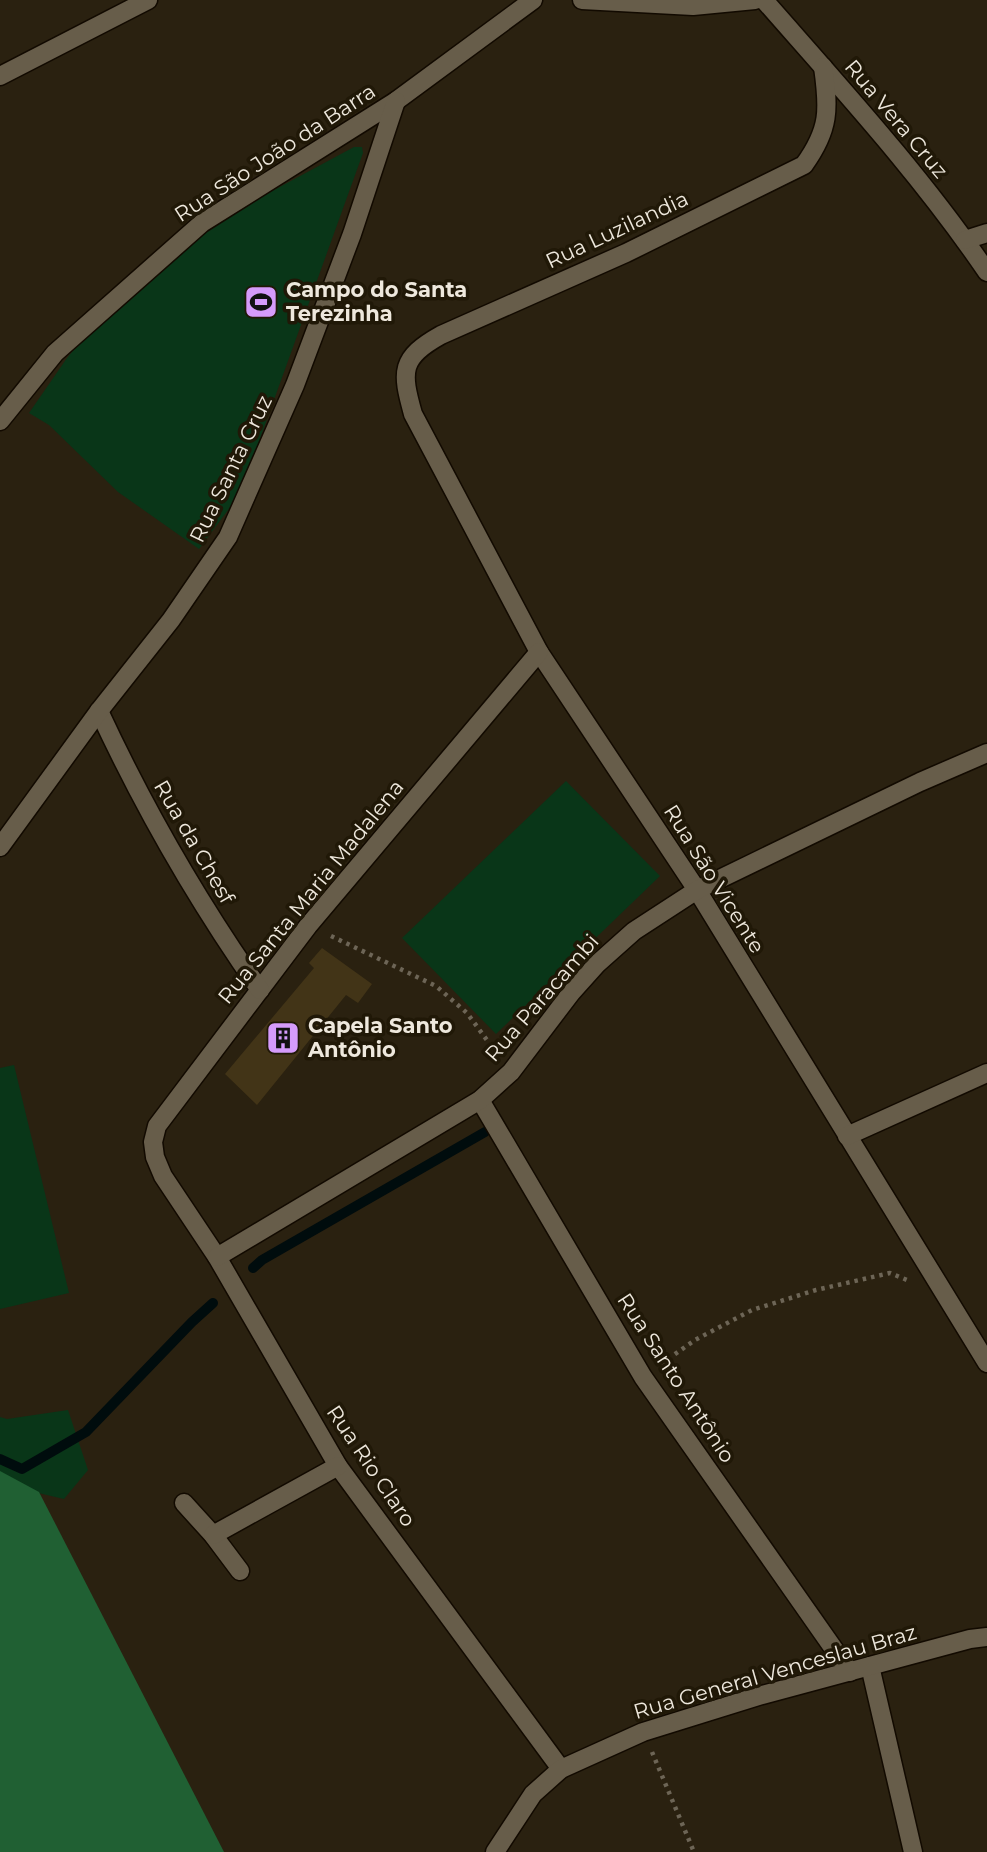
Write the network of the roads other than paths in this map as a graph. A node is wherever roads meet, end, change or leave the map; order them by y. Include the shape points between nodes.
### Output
1 (148, 0) edge
2 (533, 0) edge
3 (582, 0) edge
4 (755, 0) edge
5 (764, 0) edge
6 (823, 67) junction
7 (2, 71) edge
8 (396, 101) junction
9 (987, 233) edge
10 (965, 240) junction
11 (987, 272) edge
12 (413, 414) joint
13 (0, 421) edge
14 (539, 652) junction
15 (99, 711) junction
16 (987, 753) edge
17 (0, 847) edge
18 (697, 890) junction
19 (260, 990) junction
20 (987, 1073) edge
21 (480, 1100) junction
22 (847, 1136) junction
23 (163, 1176) joint
24 (216, 1257) junction
25 (987, 1363) edge
26 (338, 1466) junction
27 (184, 1503) dead end
28 (213, 1535) junction
29 (240, 1571) dead end
30 (987, 1637) edge
31 (870, 1666) junction
32 (850, 1672) junction
33 (561, 1769) junction
34 (495, 1852) edge
35 (914, 1852) edge

1 - 7 street
2 - 8 street, Rua São João da Barra
3 - 4 street via 693,6
5 - 6 street, Rua Vera Cruz
6 - 10 street, Rua Vera Cruz
6 - 12 street, Rua Luzilandia via 826,122 804,165 419,348 408,363 404,383
8 - 13 street, Rua São João da Barra via 202,223 55,353
8 - 15 street, Rua Santa Cruz via 295,385 228,537 171,620
9 - 10 street
10 - 11 street, Rua Vera Cruz
12 - 14 street, Rua São Vicente
14 - 18 street, Rua São Vicente
14 - 19 street, Rua Santa Maria Madalena via 308,926
15 - 17 street, Rua Santa Cruz
15 - 19 street, Rua da Chesf via 125,768 215,926
16 - 18 street, Rua Paracambi
18 - 21 street, Rua Paracambi via 634,930 597,964 511,1072
18 - 22 street, Rua São Vicente
19 - 23 street, Rua Santa Maria Madalena via 157,1126 153,1142
20 - 22 street
21 - 24 street, Rua Paracambi
21 - 32 street, Rua Santo Antônio via 643,1377
22 - 25 street, Rua São Vicente
23 - 24 street, Rua Rio Claro
24 - 26 street, Rua Rio Claro
26 - 28 street
26 - 33 street, Rua Rio Claro
27 - 28 street
28 - 29 street
30 - 31 street, Rua General Venceslau Braz
31 - 32 street, Rua General Venceslau Braz
31 - 35 street
32 - 33 street, Rua General Venceslau Braz via 643,1732
33 - 34 street, Rua General Venceslau Braz via 533,1794

